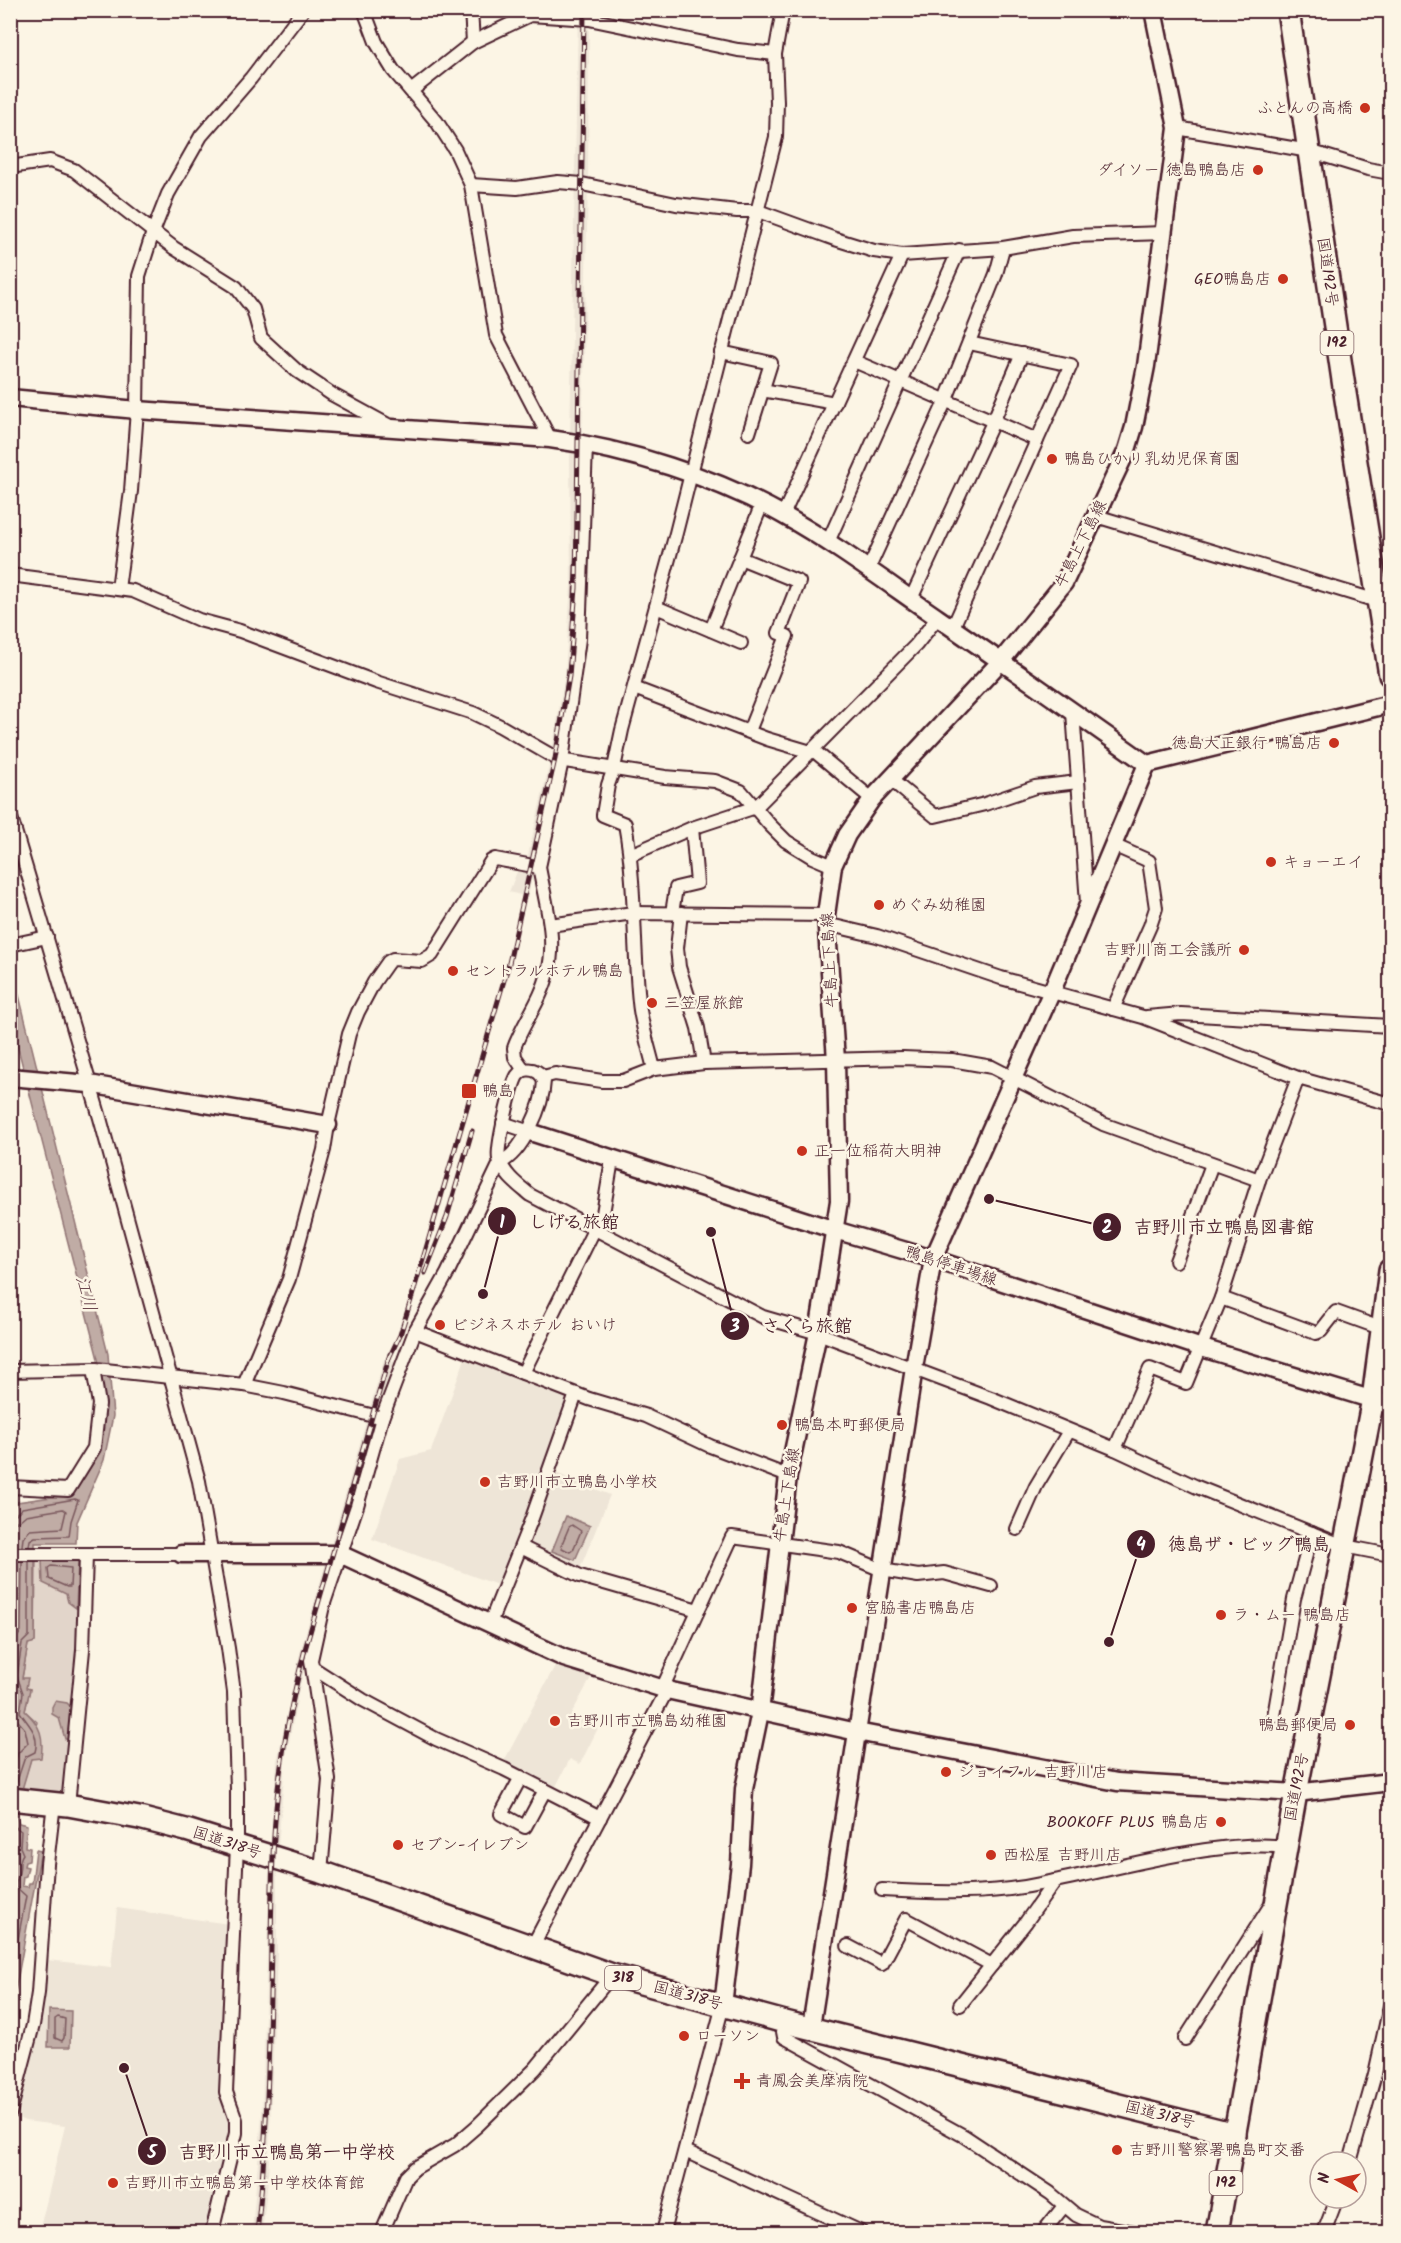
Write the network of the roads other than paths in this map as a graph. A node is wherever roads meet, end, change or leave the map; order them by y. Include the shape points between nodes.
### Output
1 (303, 10) edge
2 (364, 10) edge
3 (471, 10) edge
4 (783, 10) edge
5 (1153, 10) edge
6 (1288, 10) edge
7 (473, 42) junction
8 (775, 54) junction
9 (411, 91) junction
10 (1177, 128) junction
11 (1309, 152) junction
12 (10, 167) edge
13 (1390, 173) edge
14 (471, 185) junction
15 (758, 211) junction
16 (153, 232) junction
17 (1164, 233) junction
18 (1003, 248) junction
19 (959, 250) junction
20 (902, 255) junction
21 (969, 343) junction
22 (721, 352) junction
23 (1022, 354) junction
24 (854, 361) junction
25 (900, 381) junction
26 (762, 390) junction
27 (10, 398) edge
28 (945, 402) junction
29 (835, 403) junction
30 (137, 410) junction
31 (993, 422) junction
32 (392, 428) junction
33 (749, 433) dead end
34 (550, 439) junction
35 (1037, 440) junction
36 (586, 446) junction
37 (691, 473) junction
38 (762, 504) junction
39 (783, 515) junction
40 (1096, 516) junction
41 (828, 542) junction
42 (740, 558) junction
43 (868, 570) junction
44 (10, 575) edge
45 (118, 589) junction
46 (911, 599) junction
47 (1377, 601) junction
48 (656, 607) junction
49 (938, 617) junction
50 (953, 627) junction
51 (711, 630) junction
52 (741, 644) dead end
53 (1001, 661) junction
54 (1389, 662) edge
55 (634, 688) junction
56 (1390, 704) edge
57 (1073, 712) junction
58 (749, 731) junction
59 (812, 751) junction
60 (562, 761) junction
61 (1147, 764) junction
62 (614, 768) junction
63 (890, 779) junction
64 (1078, 782) junction
65 (872, 799) junction
66 (756, 807) junction
67 (10, 813) edge
68 (692, 828) junction
69 (1113, 845) junction
70 (630, 855) junction
71 (833, 866) junction
72 (539, 867) junction
73 (1087, 907) junction
74 (633, 913) junction
75 (677, 913) junction
76 (826, 919) junction
77 (550, 925) junction
78 (47, 937) junction
79 (10, 945) edge
80 (1052, 992) junction
81 (1113, 1009) junction
82 (1143, 1017) junction
83 (1390, 1026) edge
84 (836, 1060) junction
85 (704, 1063) junction
86 (654, 1069) junction
87 (524, 1070) junction
88 (15, 1077) edge
89 (543, 1077) junction
90 (1013, 1078) junction
91 (1298, 1078) junction
92 (89, 1084) junction
93 (1390, 1104) edge
94 (503, 1123) junction
95 (328, 1125) junction
96 (530, 1132) junction
97 (612, 1160) junction
98 (501, 1163) junction
99 (1212, 1164) junction
100 (1259, 1180) junction
101 (597, 1230) junction
102 (835, 1230) junction
103 (933, 1259) junction
104 (1176, 1261) dead end
105 (1390, 1270) edge
106 (1221, 1298) junction
107 (1383, 1329) junction
108 (415, 1331) junction
109 (818, 1333) junction
110 (1202, 1348) junction
111 (914, 1368) junction
112 (94, 1369) junction
113 (10, 1371) edge
114 (523, 1373) junction
115 (171, 1379) junction
116 (244, 1385) junction
117 (576, 1394) junction
118 (1382, 1402) edge
119 (382, 1419) junction
120 (1069, 1431) junction
121 (1115, 1449) junction
122 (788, 1476) junction
123 (10, 1487) edge
124 (1017, 1529) dead end
125 (1312, 1533) junction
126 (780, 1542) junction
127 (521, 1546) junction
128 (1344, 1546) junction
129 (10, 1554) edge
130 (181, 1554) joint
131 (211, 1554) junction
132 (340, 1554) junction
133 (87, 1555) junction
134 (1390, 1555) edge
135 (882, 1570) junction
136 (991, 1586) dead end
137 (698, 1610) junction
138 (490, 1623) junction
139 (313, 1668) junction
140 (664, 1689) junction
141 (760, 1712) junction
142 (1274, 1716) dead end
143 (857, 1732) junction
144 (521, 1777) junction
145 (1390, 1782) edge
146 (545, 1790) junction
147 (1296, 1793) junction
148 (15, 1799) edge
149 (61, 1804) junction
150 (600, 1818) junction
151 (237, 1845) junction
152 (1286, 1847) junction
153 (321, 1872) junction
154 (1055, 1881) junction
155 (882, 1890) dead end
156 (1278, 1893) junction
157 (848, 1946) dead end
158 (532, 1947) junction
159 (992, 1965) junction
160 (612, 1975) junction
161 (960, 2005) dead end
162 (723, 2006) junction
163 (1390, 2006) edge
164 (781, 2020) junction
165 (811, 2027) junction
166 (1185, 2038) dead end
167 (10, 2113) edge
168 (1235, 2134) junction
169 (1353, 2150) edge
170 (686, 2151) junction
171 (1064, 2206) junction
172 (1332, 2210) edge
173 (212, 2232) edge
174 (382, 2232) edge
175 (663, 2232) edge
176 (861, 2232) edge
177 (1042, 2232) edge
178 (1134, 2232) edge
179 (1217, 2232) edge
180 (1324, 2232) edge

1 - 16 street via 252,78 201,136 168,194
2 - 9 street via 376,42
3 - 7 street
4 - 8 street
5 - 10 street, 牛島上下島線
6 - 11 highway, 国道192号 / 192
7 - 8 street via 531,15 588,19
7 - 9 street
8 - 15 street via 776,137
9 - 14 street via 455,150
10 - 11 street
10 - 17 street, 牛島上下島線
11 - 13 street
11 - 47 highway, 国道192号 / 192
12 - 16 street via 50,161 74,170
14 - 15 street via 517,188 558,182 582,184 676,204
14 - 34 street via 496,335
15 - 20 street via 835,239
15 - 22 street
16 - 30 street via 140,276
16 - 32 street via 236,287 254,309 261,338 297,371
17 - 18 street via 1073,236
17 - 40 street, 牛島上下島線 via 1134,427
18 - 19 street
18 - 21 street
19 - 20 street
19 - 25 street
20 - 24 street
21 - 23 street
21 - 28 street
22 - 26 street via 771,363
22 - 37 street
23 - 31 street
23 - 35 street via 1071,365
24 - 25 street
24 - 29 street
25 - 28 street
25 - 41 street
26 - 29 street
26 - 33 street
27 - 30 street
28 - 31 street
28 - 43 street
29 - 39 street
30 - 32 street
30 - 45 street
31 - 35 street
31 - 46 street
32 - 34 street
34 - 36 street
35 - 50 street
36 - 37 street
36 - 60 street via 579,639
37 - 38 street
37 - 48 street
38 - 39 street
38 - 42 street
39 - 41 street
40 - 47 street
40 - 53 street, 牛島上下島線 via 1064,583
41 - 43 street
42 - 51 street
42 - 58 street via 799,582 779,633 787,636
43 - 46 street
44 - 45 street
45 - 60 street via 133,591 199,620 473,714
46 - 49 street
47 - 54 highway, 国道192号 / 192
48 - 51 street
48 - 55 street
49 - 50 street
49 - 59 street via 916,645
50 - 53 street
51 - 52 street
53 - 57 street
53 - 63 street, 牛島上下島線
55 - 58 street
55 - 62 street
56 - 61 street
57 - 61 street
57 - 64 street
58 - 59 street
59 - 65 street
59 - 66 street
60 - 62 street
60 - 72 street
61 - 69 street
62 - 66 street via 715,781 741,791
62 - 70 street via 603,815 625,824
63 - 64 street via 935,816 1035,787
63 - 65 street, 牛島上下島線
64 - 73 street
65 - 71 street, 牛島上下島線 via 847,835
66 - 68 street
66 - 71 street via 786,841
67 - 78 street
68 - 70 street
68 - 75 street via 697,883 676,888
69 - 73 street
69 - 81 street via 1149,861 1156,908
70 - 74 street
71 - 76 street, 牛島上下島線
72 - 77 street
72 - 95 street via 491,861 432,955 422,961 393,959 385,965 349,1034
73 - 80 street
74 - 75 street
74 - 77 street
74 - 86 street via 639,1006
75 - 76 street
75 - 85 street via 679,967 698,1028
76 - 80 street
76 - 84 street, 牛島上下島線
77 - 87 street via 552,952 548,973 514,1048
78 - 79 street
78 - 92 street
80 - 81 street
80 - 90 street
81 - 82 street
82 - 83 street via 1181,1014
82 - 91 street
84 - 85 street
84 - 90 street via 952,1060 992,1067
84 - 102 street, 牛島上下島線 via 839,1201
85 - 86 street
86 - 89 street via 623,1081 555,1074
87 - 89 street via 535,1070
87 - 94 street via 516,1079
88 - 92 street
89 - 96 street
90 - 99 street via 1102,1124
90 - 103 street
91 - 93 street
91 - 100 street
92 - 95 street
92 - 115 street
94 - 96 street
94 - 98 street via 498,1156
95 - 116 street via 289,1279
96 - 97 street, 鴨島停車場線
96 - 98 street via 508,1160
97 - 101 street
97 - 102 street, 鴨島停車場線
98 - 101 street via 530,1195
98 - 108 street
99 - 100 street
99 - 104 street
100 - 106 street
101 - 109 street via 763,1317
101 - 114 street
102 - 103 street, 鴨島停車場線
102 - 109 street, 牛島上下島線
103 - 110 street, 鴨島停車場線
103 - 111 street
105 - 107 highway, 国道192号 / 192
106 - 107 street via 1316,1333 1336,1312
106 - 110 street
107 - 118 highway, 国道192号 / 192
108 - 114 street
108 - 119 street
109 - 111 street
109 - 122 street, 牛島上下島線
110 - 118 street, 鴨島停車場線
110 - 121 street via 1186,1383 1150,1369
111 - 120 street
111 - 135 street
112 - 113 street
112 - 115 street
112 - 123 street via 99,1404 94,1448 68,1490
114 - 117 street
115 - 116 street
115 - 131 street via 200,1480
116 - 119 street
117 - 122 street via 646,1416
117 - 127 street
118 - 128 highway, 国道192号 / 192
119 - 132 street
120 - 121 street
120 - 124 street via 1036,1486
121 - 125 street
122 - 126 street, 牛島上下島線
125 - 128 street
125 - 142 street via 1294,1599
126 - 135 street via 839,1552
126 - 137 street via 732,1537
126 - 141 street, 牛島上下島線
127 - 137 street via 580,1576
127 - 138 street
128 - 134 street
128 - 147 highway, 国道192号 / 192
129 - 133 street
130 - 131 street
130 - 133 street
131 - 132 street
131 - 151 street via 234,1692
132 - 138 street
132 - 139 street via 323,1606 311,1660
133 - 149 street via 83,1650
135 - 136 street via 918,1576 945,1573
135 - 143 street
137 - 140 street
138 - 140 street via 564,1658
139 - 144 street via 436,1739
139 - 153 street via 329,1780
140 - 141 street
140 - 150 street
141 - 143 street
141 - 162 street, 牛島上下島線 via 744,1789 740,1864
143 - 147 street via 1117,1782
143 - 165 street
144 - 146 street
144 - 146 street via 501,1814 525,1827
145 - 147 street
146 - 150 street
147 - 152 highway, 国道192号 / 192
148 - 149 highway, 国道318号 / 318
149 - 151 highway, 国道318号 / 318 via 139,1818
149 - 167 street via 47,1864 37,2004
150 - 158 street
151 - 153 highway, 国道318号 / 318
151 - 173 street via 226,2092 236,2120 236,2133
152 - 154 street via 1262,1844 1184,1853
152 - 156 highway, 国道192号 / 192
153 - 158 highway, 国道318号 / 318
154 - 155 street via 977,1892
154 - 159 street
156 - 166 street
156 - 168 highway, 国道192号 / 192
157 - 159 street via 882,1965 906,1919
158 - 160 highway, 国道318号 / 318
159 - 161 street
160 - 162 highway, 国道318号 / 318
160 - 174 street via 519,2085 454,2145 406,2177
162 - 164 highway, 国道318号 / 318
162 - 170 street
163 - 169 street
164 - 165 highway, 国道318号 / 318
164 - 171 street via 784,2037 964,2136
165 - 168 highway, 国道318号 / 318
168 - 179 highway, 国道192号 / 192
170 - 175 street
170 - 176 street
171 - 177 street
171 - 178 street via 1099,2226
172 - 180 street

